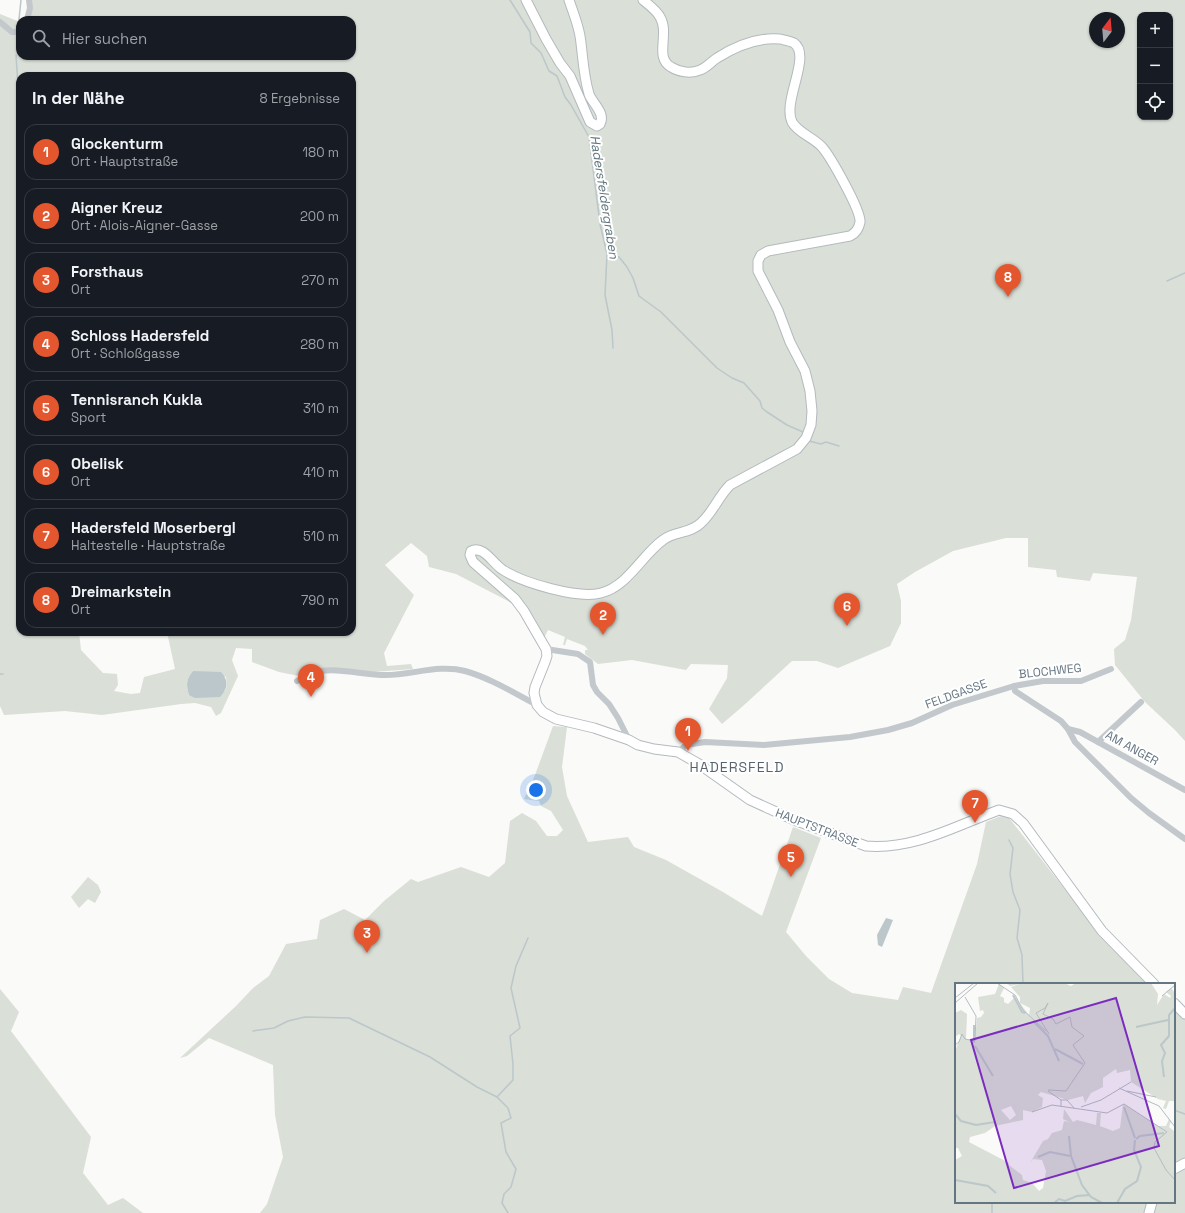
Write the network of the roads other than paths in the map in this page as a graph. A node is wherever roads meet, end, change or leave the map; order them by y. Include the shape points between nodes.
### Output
1 (29, 0) edge
2 (526, 0) edge
3 (569, 0) edge
4 (643, 0) edge
5 (28, 16) edge
6 (0, 22) edge
7 (16, 32) edge
8 (546, 650) junction
9 (1111, 669) dead end
10 (297, 681) dead end
11 (1014, 686) junction
12 (1142, 702) dead end
13 (537, 705) junction
14 (1068, 729) junction
15 (629, 740) junction
16 (1098, 742) junction
17 (678, 752) junction
18 (1185, 790) edge
19 (1185, 839) edge
20 (1153, 983) edge
21 (1175, 1004) edge
22 (1185, 1014) edge
23 (1185, 1163) edge
24 (1175, 1168) edge
25 (1152, 1203) edge
26 (1149, 1213) edge

1 - 5 street
2 - 3 street via 546,39 570,76 590,122 597,126 602,121 601,114 590,96 584,75 580,35
4 - 8 street via 662,22 662,55 665,63 680,71 701,70 717,58 756,40 772,38 794,43 799,50 800,60 790,103 792,122 816,141 828,155 856,207 859,226 850,236 768,251 761,255 758,261 758,271 805,371 810,391 811,425 806,438 796,449 730,485 700,524 694,529 661,541 615,588 601,593 566,593 511,575 481,551 471,551 472,562 524,611
6 - 7 street via 12,32
8 - 13 street via 546,662 535,687
8 - 15 street via 578,654 590,662 596,692 609,704
9 - 11 street, BLOCHWEG via 1081,681
10 - 13 street via 312,673 337,670 389,675 450,669 476,675
11 - 14 street via 1015,691
11 - 17 street, FELDGASSE via 952,704 912,723 888,730 838,739 780,745 705,742 686,745
12 - 16 street
13 - 15 street, HAUPTSTRASSE via 543,712 556,719
14 - 16 street, AM ANGER via 1080,732
14 - 19 street via 1075,742 1131,798
15 - 17 street, HAUPTSTRASSE via 654,749
16 - 18 street, AM ANGER
17 - 20 street, HAUPTSTRASSE via 750,800 794,820 866,846 916,842 999,810 1013,814 1023,823 1102,931
21 - 22 street
23 - 24 street
25 - 26 street

